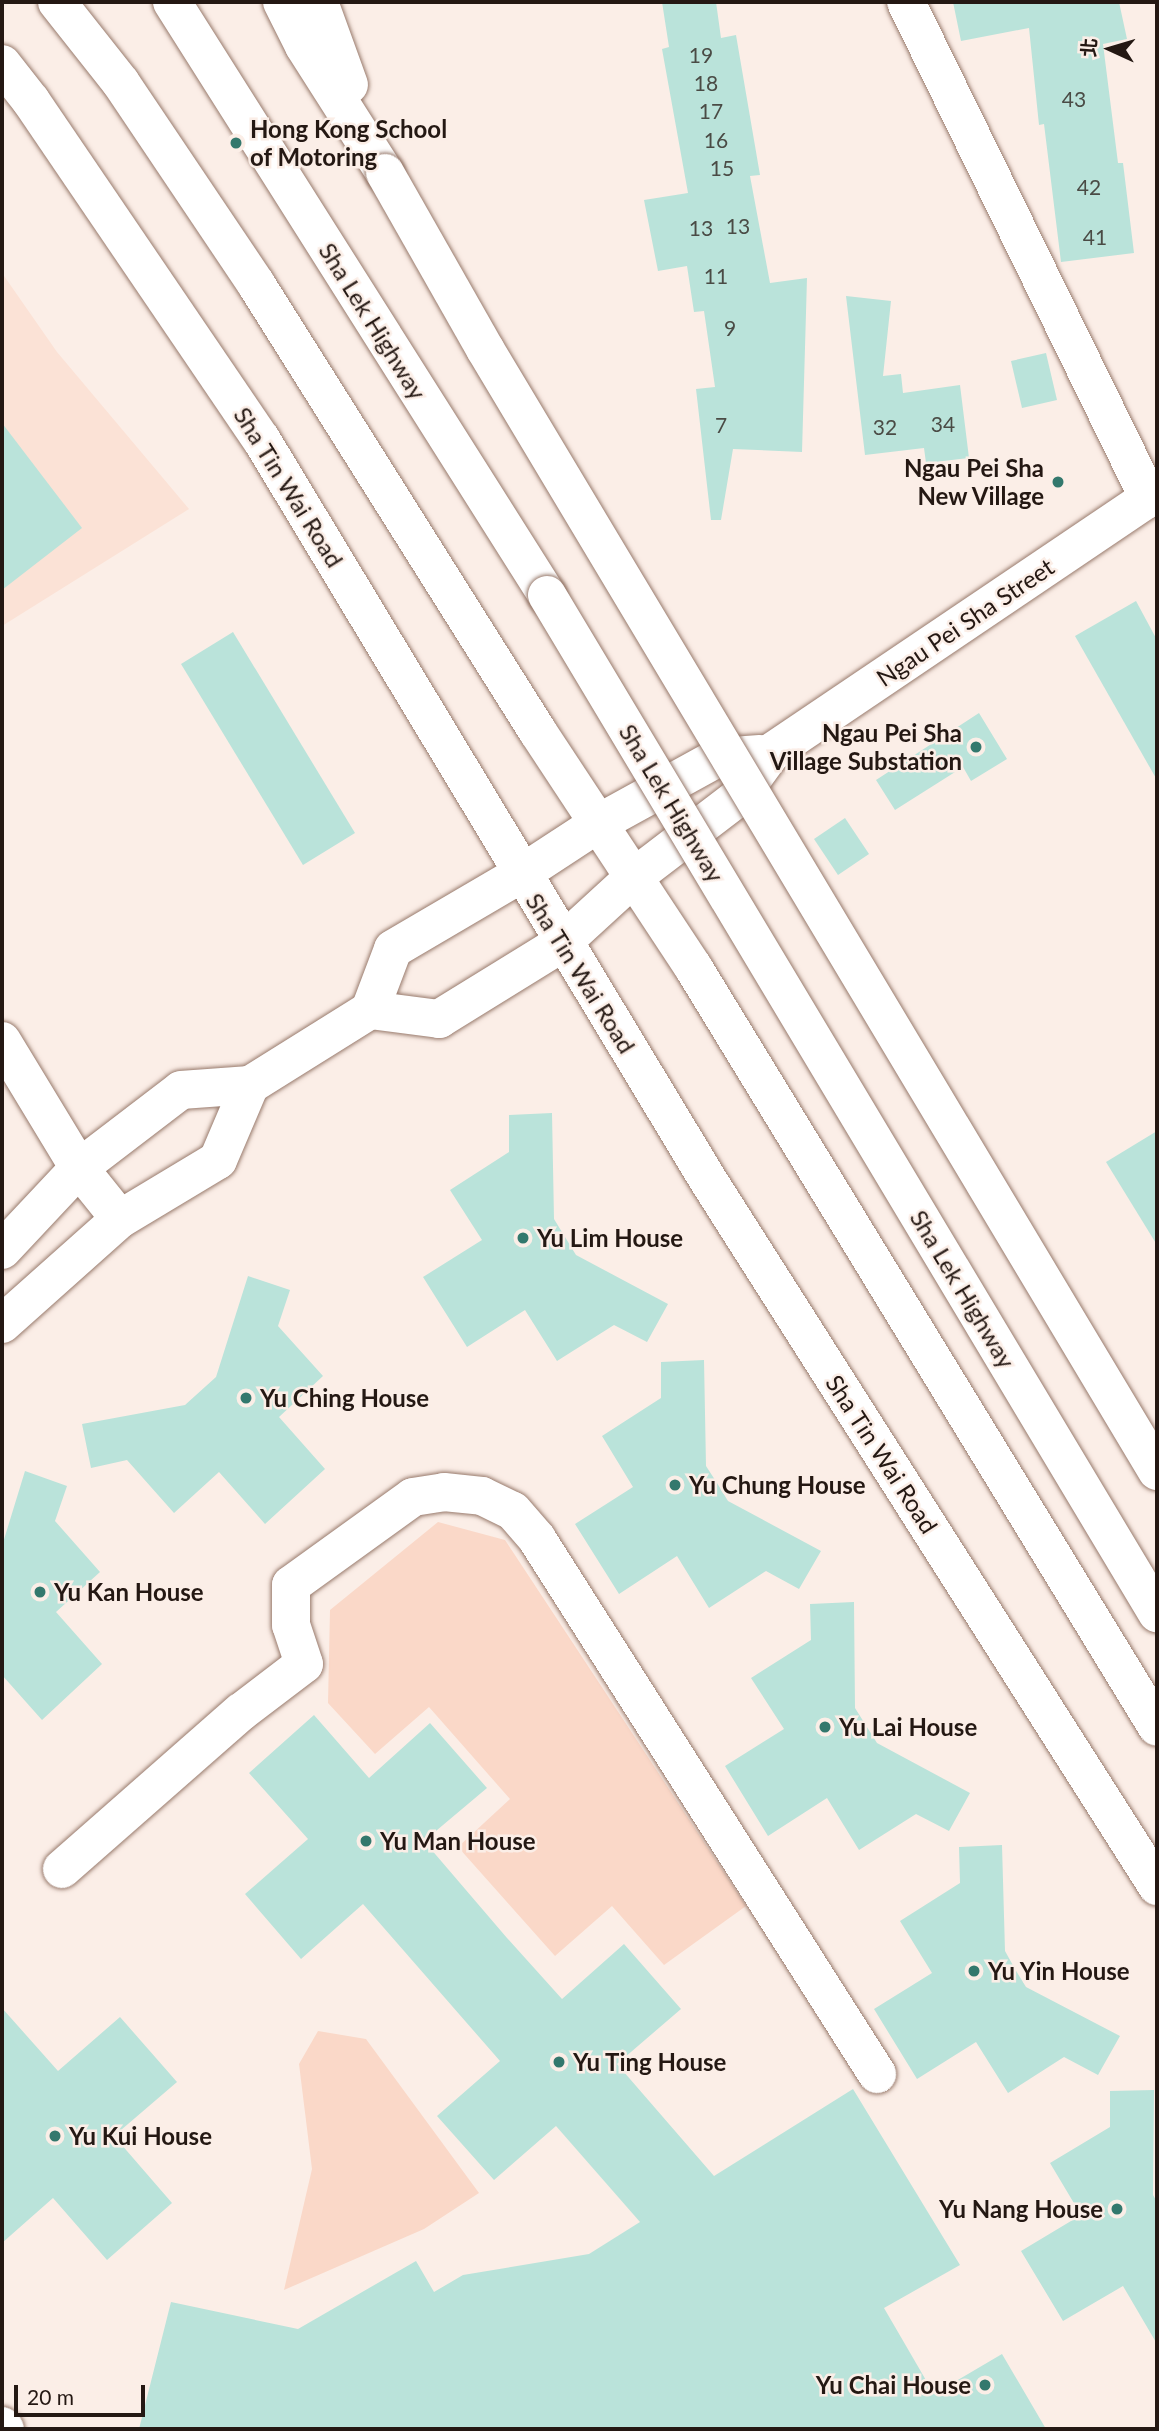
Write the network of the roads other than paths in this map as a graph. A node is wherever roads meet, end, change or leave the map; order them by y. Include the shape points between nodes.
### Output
1 (57, 2) edge
2 (172, 2) edge
3 (282, 2) edge
4 (319, 2) edge
5 (906, 2) edge
6 (2, 64) edge
7 (385, 173) junction
8 (1153, 496) edge
9 (772, 752) junction
10 (599, 823) junction
11 (521, 874) junction
12 (634, 877) junction
13 (562, 943) junction
14 (370, 1010) junction
15 (2, 1041) edge
16 (250, 1085) junction
17 (79, 1168) junction
18 (120, 1219) junction
19 (2, 1250) edge
20 (2, 1324) edge
21 (1157, 1471) edge
22 (1157, 1614) edge
23 (1157, 1727) edge
24 (62, 1869) dead end
25 (1157, 1885) edge
26 (877, 2074) dead end

1 - 10 main road via 121,83 256,284
2 - 22 main road, Sha Lek Highway, bridge via 547,595
3 - 7 main road via 304,46
4 - 7 main road
5 - 8 main road
6 - 11 main road, Sha Tin Wai Road via 261,439 483,803
7 - 21 main road, bridge via 485,349
8 - 9 main road, Ngau Pei Sha Street
9 - 10 main road, Ngau Pei Sha Street via 719,757
9 - 12 main road, Ngau Pei Sha Street via 740,796
10 - 11 main road, Ngau Pei Sha Street
10 - 12 main road
11 - 13 main road, Sha Tin Wai Road
11 - 14 main road, Ngau Pei Sha Street via 393,949
12 - 13 main road, Ngau Pei Sha Street
12 - 23 main road
13 - 14 main road, Ngau Pei Sha Street via 439,1019
13 - 25 main road, Sha Tin Wai Road
14 - 16 main road
15 - 17 main road
16 - 17 main road via 181,1090
16 - 18 main road via 218,1160
17 - 18 main road
17 - 19 main road
18 - 20 main road
24 - 26 main road via 241,1712 304,1664 291,1625 291,1585 413,1497 444,1492 482,1496 513,1511 537,1539

